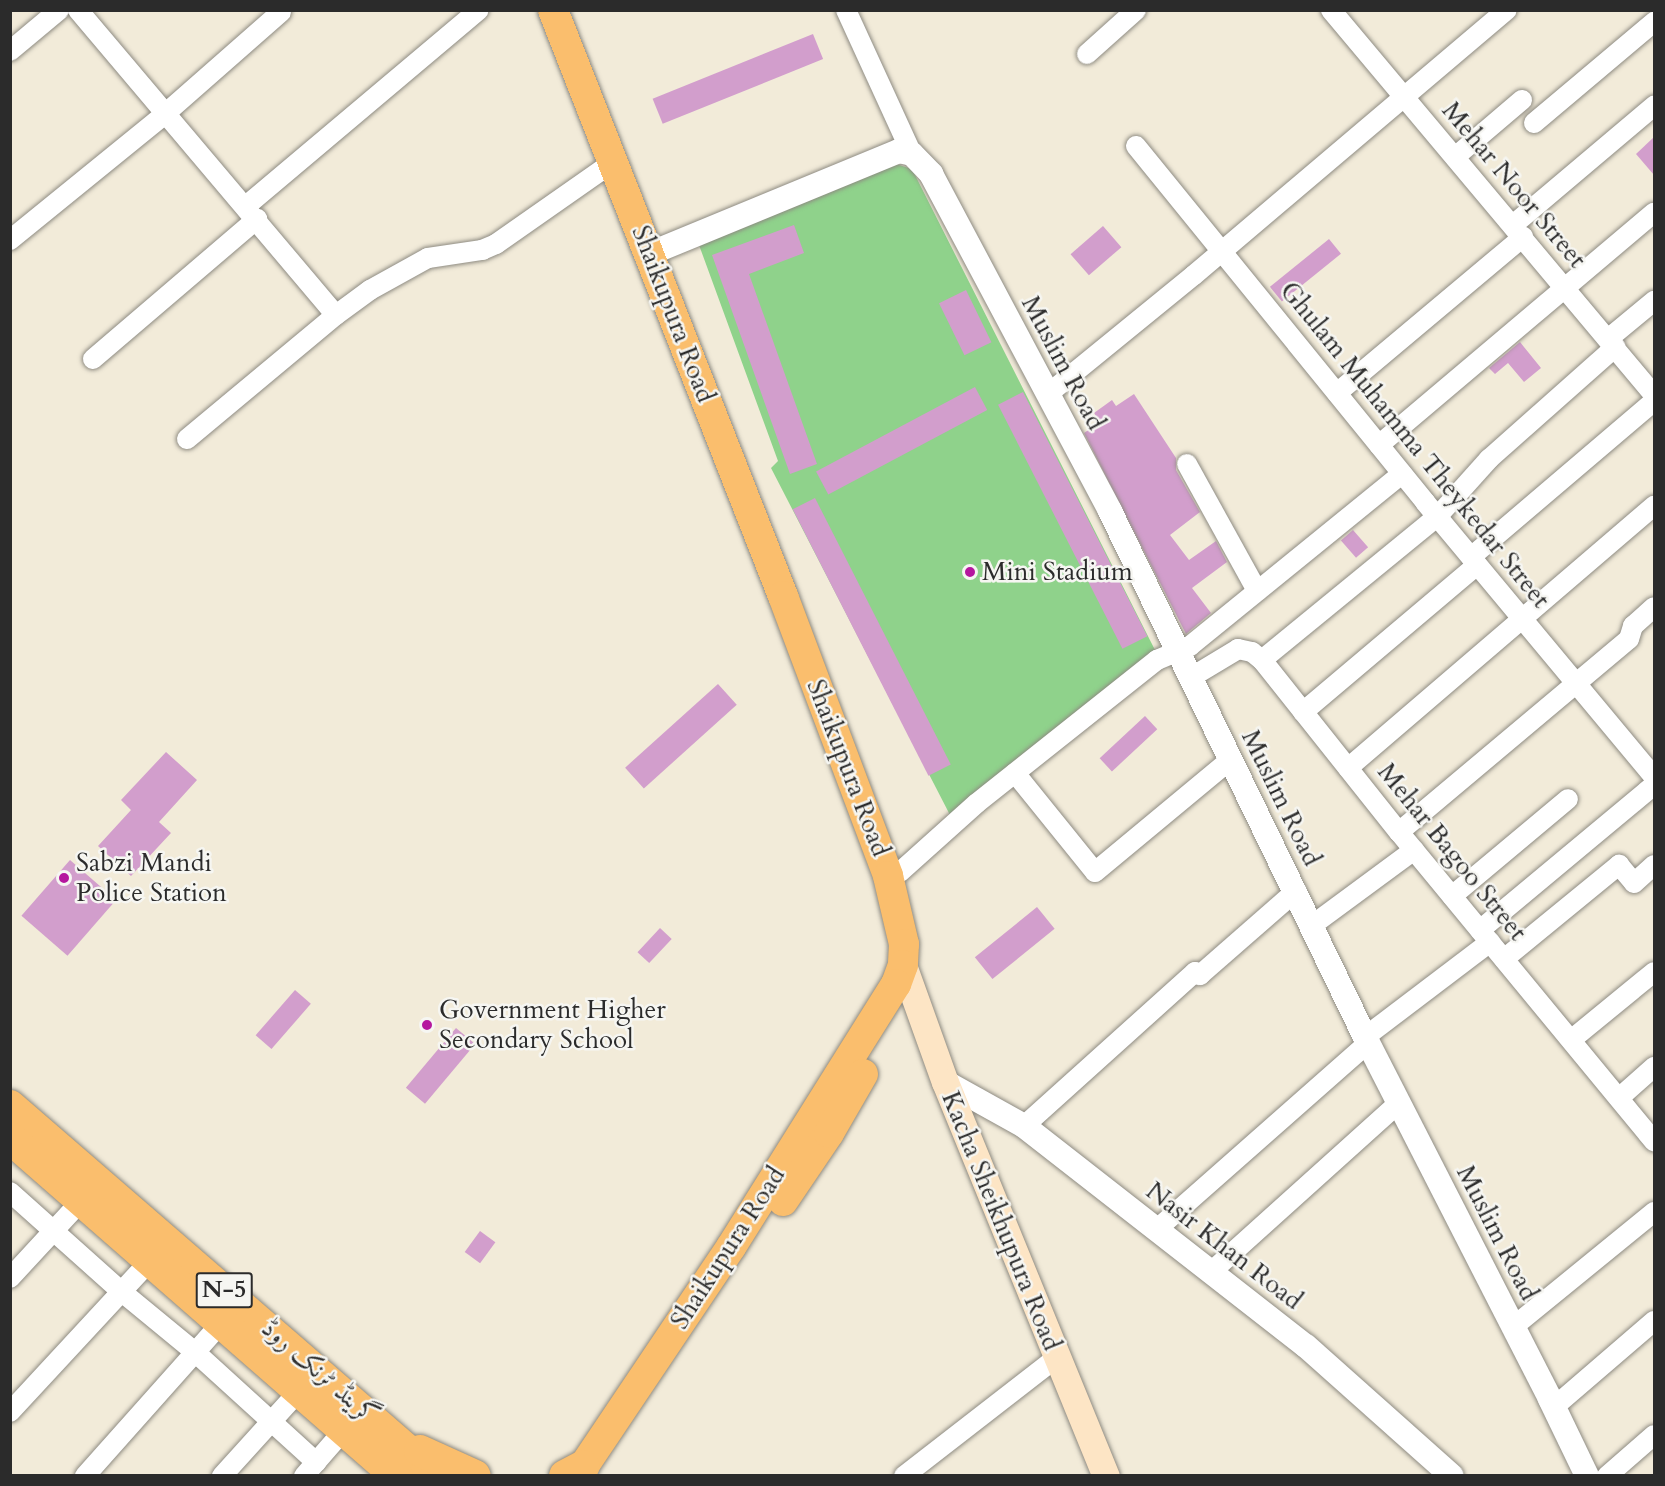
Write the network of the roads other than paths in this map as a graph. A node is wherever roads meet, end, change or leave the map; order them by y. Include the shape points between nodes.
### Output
1 (58, 10) edge
2 (78, 10) edge
3 (479, 10) edge
4 (553, 10) edge
5 (567, 10) edge
6 (846, 10) edge
7 (1136, 10) edge
8 (1507, 10) edge
9 (281, 12) dead end
10 (1338, 13) edge
11 (1654, 22) edge
12 (10, 51) edge
13 (1087, 54) dead end
14 (1405, 98) junction
15 (1522, 100) dead end
16 (1654, 106) edge
17 (165, 113) junction
18 (1534, 123) dead end
19 (1136, 146) dead end
20 (912, 154) junction
21 (1455, 157) junction
22 (613, 162) junction
23 (251, 213) junction
24 (1654, 213) edge
25 (1518, 231) junction
26 (10, 240) edge
27 (661, 249) junction
28 (1223, 251) junction
29 (1566, 288) junction
30 (1654, 301) edge
31 (336, 315) junction
32 (1612, 343) junction
33 (93, 359) dead end
34 (1650, 382) edge
35 (1337, 393) junction
36 (1048, 394) junction
37 (1654, 401) edge
38 (187, 440) dead end
39 (1378, 445) junction
40 (1187, 464) dead end
41 (1402, 474) junction
42 (1654, 507) edge
43 (1437, 517) junction
44 (1474, 561) junction
45 (1257, 591) junction
46 (1654, 607) edge
47 (1523, 619) junction
48 (1179, 652) junction
49 (1262, 660) junction
50 (1190, 678) junction
51 (1577, 683) junction
52 (1303, 712) junction
53 (1230, 760) junction
54 (1348, 768) junction
55 (1016, 773) junction
56 (1654, 777) edge
57 (1654, 785) edge
58 (1568, 799) dead end
59 (1399, 832) junction
60 (1414, 849) junction
61 (1654, 865) edge
62 (900, 872) junction
63 (1296, 891) junction
64 (1452, 896) junction
65 (1311, 926) junction
66 (1485, 936) junction
67 (1504, 959) junction
68 (1654, 972) edge
69 (907, 977) junction
70 (1366, 1040) junction
71 (1571, 1040) junction
72 (1654, 1067) edge
73 (945, 1082) junction
74 (1619, 1098) junction
75 (1399, 1103) junction
76 (10, 1106) edge
77 (1024, 1126) junction
78 (10, 1138) edge
79 (1654, 1140) edge
80 (10, 1192) edge
81 (82, 1200) junction
82 (1654, 1212) edge
83 (54, 1230) junction
84 (1156, 1230) junction
85 (151, 1260) junction
86 (1211, 1272) junction
87 (10, 1278) edge
88 (122, 1292) junction
89 (1654, 1321) edge
90 (222, 1322) junction
91 (1513, 1326) junction
92 (195, 1352) junction
93 (1056, 1358) junction
94 (300, 1390) junction
95 (1554, 1407) junction
96 (10, 1412) edge
97 (271, 1422) junction
98 (372, 1435) junction
99 (1654, 1435) edge
100 (310, 1469) edge
101 (582, 1473) edge
102 (85, 1476) edge
103 (222, 1476) edge
104 (397, 1476) edge
105 (437, 1476) edge
106 (475, 1476) edge
107 (904, 1476) edge
108 (1106, 1476) edge
109 (1452, 1476) edge
110 (1587, 1476) edge
111 (1607, 1476) edge

1 - 12 street
2 - 17 street
3 - 23 street
4 - 22 main road, Shaikupura Road
5 - 27 main road, Shaikupura Road
6 - 20 street, Muslim Road
7 - 13 street
8 - 14 street
9 - 17 street
10 - 14 street, Mehar Noor Street
11 - 18 street
14 - 21 street, Mehar Noor Street
14 - 28 street
15 - 21 street
16 - 25 street
17 - 23 street
17 - 26 street
19 - 28 street, Ghulam Muhamma Theykedar Street
20 - 27 street via 899,151
20 - 36 street, Muslim Road via 931,174
21 - 25 street, Mehar Noor Street
22 - 31 street via 496,244 417,263
22 - 69 main road, Shaikupura Road via 888,876 904,944
23 - 31 street
23 - 33 street
24 - 29 street
25 - 29 street, Mehar Noor Street
25 - 35 street
27 - 62 main road, Shaikupura Road
28 - 35 street, Ghulam Muhamma Theykedar Street
28 - 36 street
29 - 32 street, Mehar Noor Street
29 - 39 street
30 - 32 street
31 - 38 street
32 - 34 street, Mehar Noor Street
32 - 43 street via 1489,459
35 - 39 street, Ghulam Muhamma Theykedar Street
36 - 48 street, Muslim Road
37 - 44 street
39 - 41 street, Ghulam Muhamma Theykedar Street
40 - 45 street
41 - 43 street, Ghulam Muhamma Theykedar Street
41 - 45 street
42 - 47 street
43 - 44 street, Ghulam Muhamma Theykedar Street
43 - 49 street
44 - 47 street, Ghulam Muhamma Theykedar Street
44 - 52 street
45 - 48 street
46 - 51 street via 1633,626 1629,639
47 - 51 street, Ghulam Muhamma Theykedar Street
47 - 54 street
48 - 50 street, Muslim Road
48 - 55 street via 1157,660
49 - 50 street via 1252,652 1238,650
49 - 52 street, Mehar Bagoo Street
50 - 53 street, Muslim Road
51 - 56 street, Ghulam Muhamma Theykedar Street
51 - 59 street
52 - 54 street, Mehar Bagoo Street
53 - 55 street via 1095,873
53 - 63 street, Muslim Road
54 - 59 street, Mehar Bagoo Street
55 - 62 street
57 - 66 street
58 - 64 street
59 - 60 street, Mehar Bagoo Street
60 - 64 street, Mehar Bagoo Street
60 - 65 street
61 - 67 street via 1634,883 1619,865
62 - 69 main road, Shaikupura Road via 918,942 917,969
63 - 65 street, Muslim Road
63 - 77 street via 1200,975 1195,972
64 - 66 street, Mehar Bagoo Street
65 - 70 street, Muslim Road
66 - 67 street, Mehar Bagoo Street
66 - 70 street
67 - 71 street, Mehar Bagoo Street
68 - 71 street
69 - 73 main road, Kacha Sheikhupura Road
69 - 101 main road, Shaikupura Road via 896,984 731,1247
70 - 75 street, Muslim Road
70 - 84 street
71 - 74 street, Mehar Bagoo Street
72 - 74 street
73 - 77 street, Nasir Khan Road
73 - 93 main road, Kacha Sheikhupura Road
74 - 79 street, Mehar Bagoo Street
75 - 86 street
75 - 91 street, Muslim Road
76 - 98 highway, گرینڈ ٹرنک روڈ / N-5
77 - 84 street, Nasir Khan Road
78 - 81 highway, گرینڈ ٹرنک روڈ / N-5
80 - 83 street
81 - 83 street
81 - 85 highway, گرینڈ ٹرنک روڈ / N-5
82 - 91 street
83 - 87 street
83 - 88 street
84 - 86 street, Nasir Khan Road
85 - 88 street
85 - 90 highway, گرینڈ ٹرنک روڈ / N-5
86 - 109 street, Nasir Khan Road via 1306,1346
88 - 92 street
88 - 96 street
89 - 95 street
90 - 92 street
90 - 94 highway, گرینڈ ٹرنک روڈ / N-5
91 - 95 street, Muslim Road
92 - 97 street
92 - 102 street
93 - 107 street
93 - 108 main road, Kacha Sheikhupura Road
94 - 97 street
94 - 98 highway, گرینڈ ٹرنک روڈ / N-5
95 - 110 street, Muslim Road
97 - 100 street
97 - 103 street
98 - 100 street
98 - 104 highway, گرینڈ ٹرنک روڈ / N-5
98 - 105 highway, گرینڈ ٹرنک روڈ / N-5
98 - 106 highway
99 - 111 street

